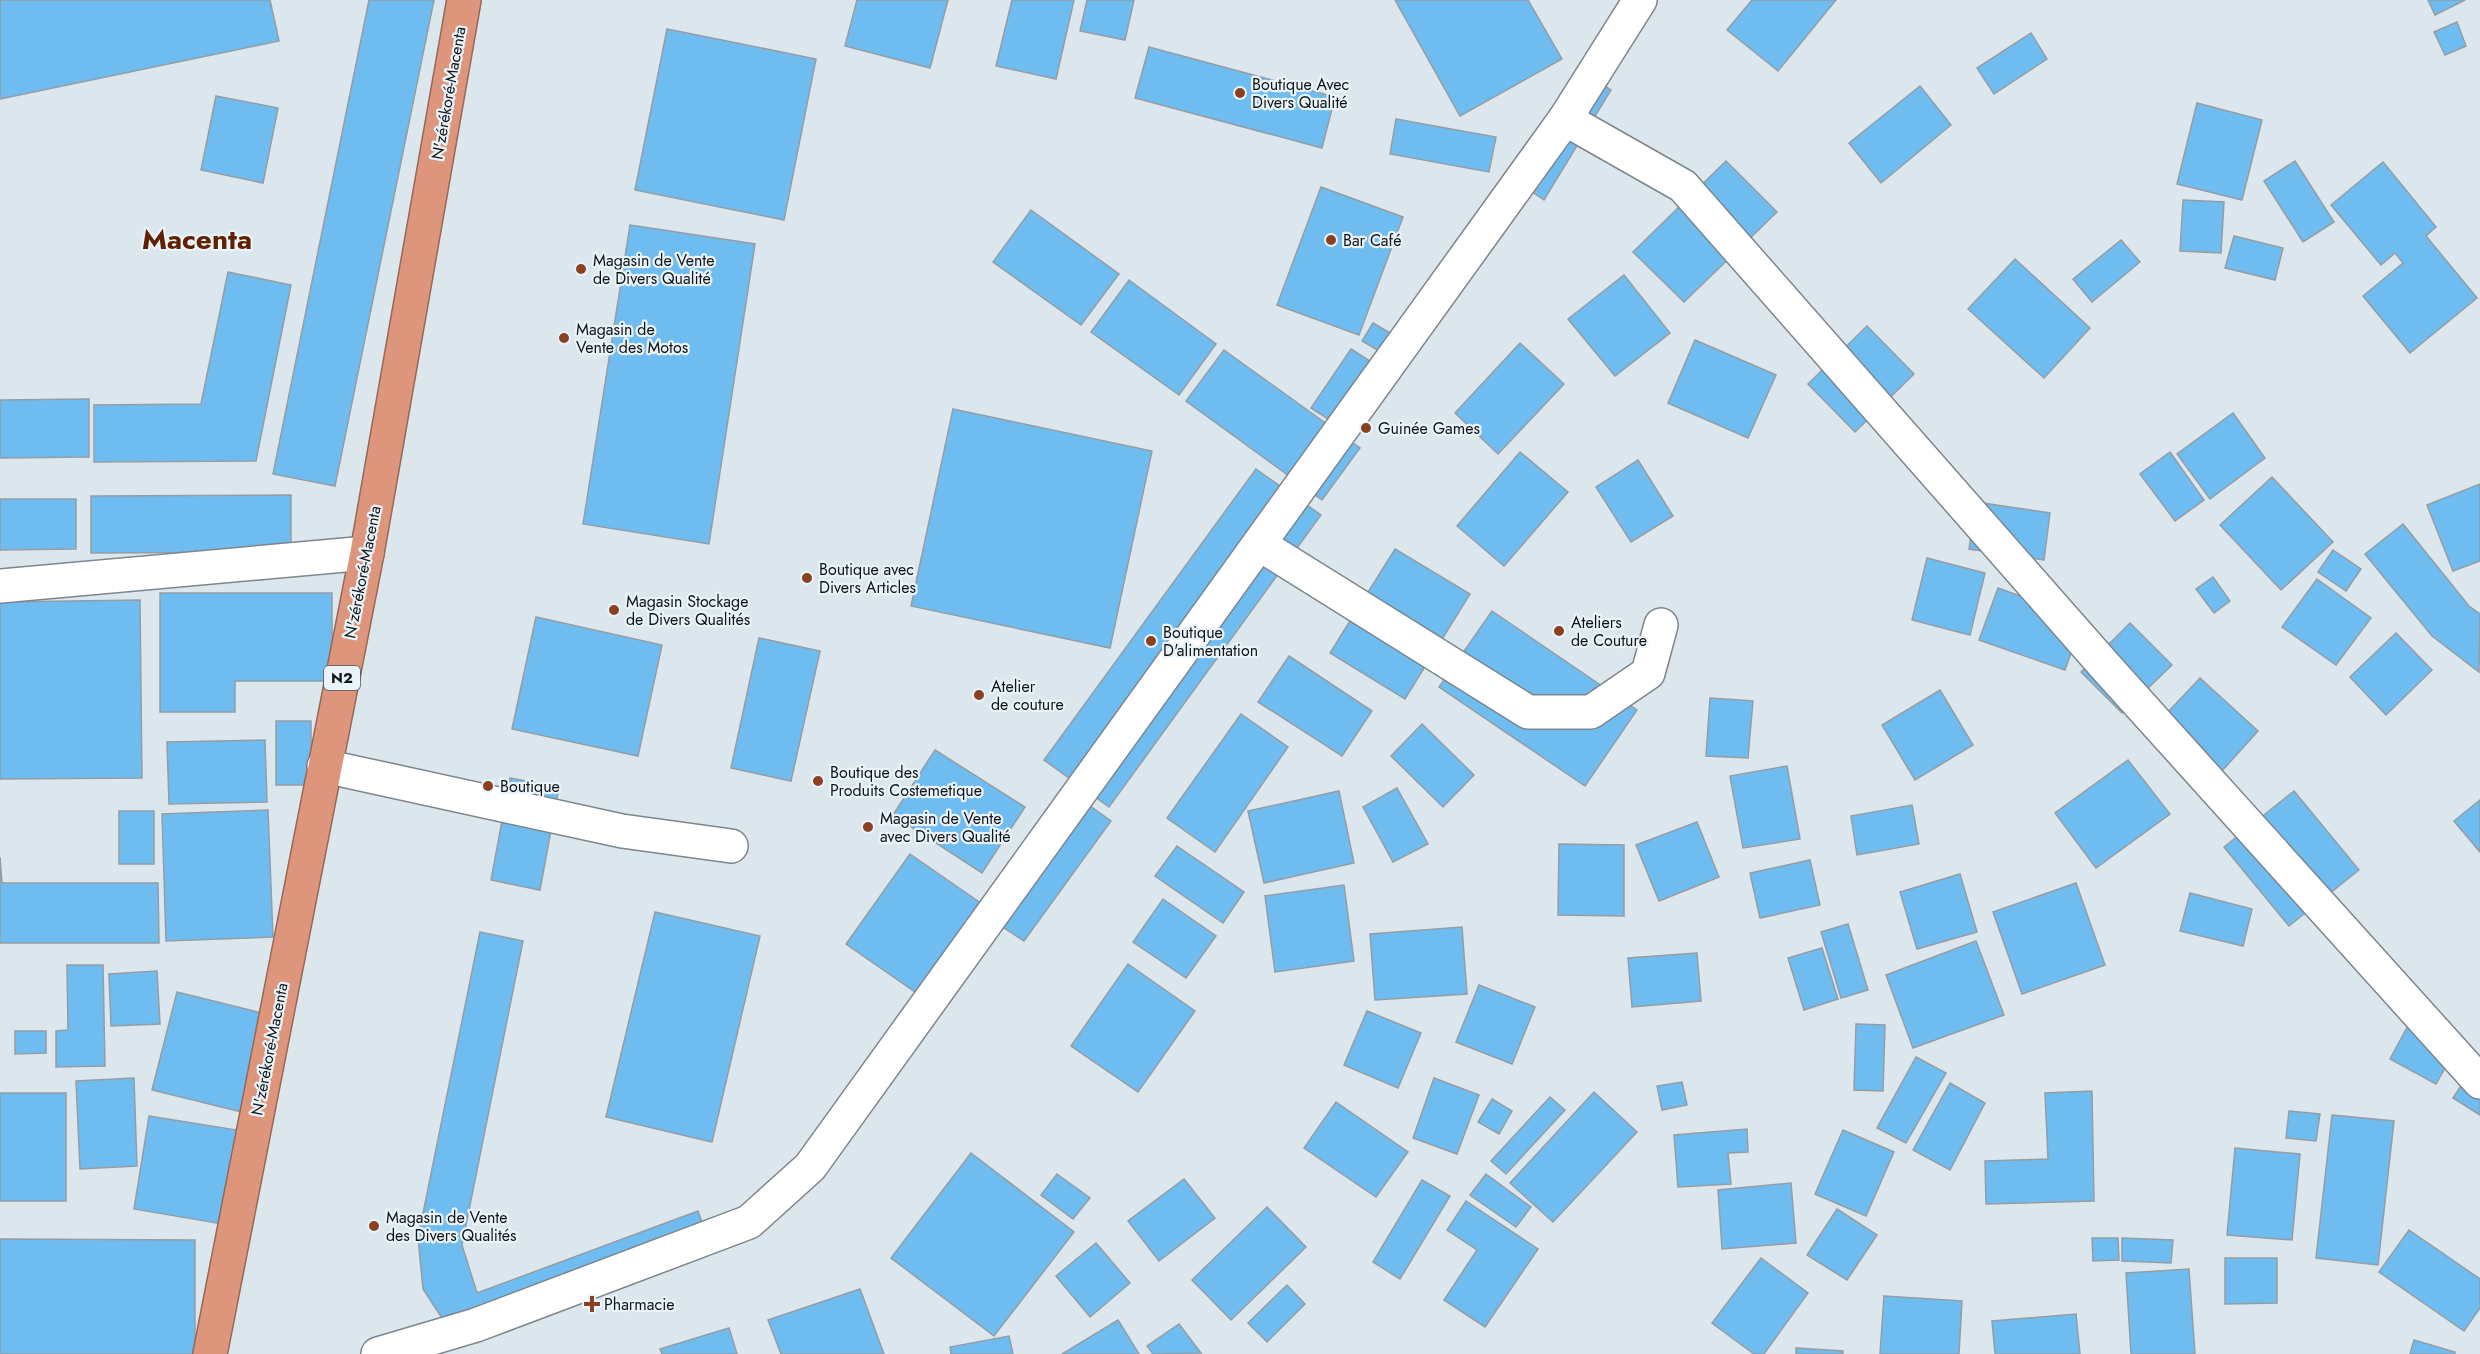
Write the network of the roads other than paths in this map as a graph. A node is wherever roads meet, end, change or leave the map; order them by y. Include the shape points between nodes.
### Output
1 (464, 0) edge
2 (1640, 0) edge
3 (1565, 119) junction
4 (1259, 544) junction
5 (367, 553) junction
6 (0, 586) edge
7 (1661, 625) dead end
8 (324, 766) junction
9 (731, 846) dead end
10 (2480, 1082) edge
11 (210, 1354) edge
12 (378, 1354) edge

1 - 5 highway, N'zérékoré-Macenta / N2
2 - 3 street
3 - 4 street
3 - 10 street via 1683,186 2105,666
4 - 7 street via 1528,712 1591,712 1648,673
4 - 12 street via 810,1167 749,1222 476,1325
5 - 6 street
5 - 8 highway, N'zérékoré-Macenta / N2
8 - 9 street via 622,831
8 - 11 highway, N'zérékoré-Macenta / N2

